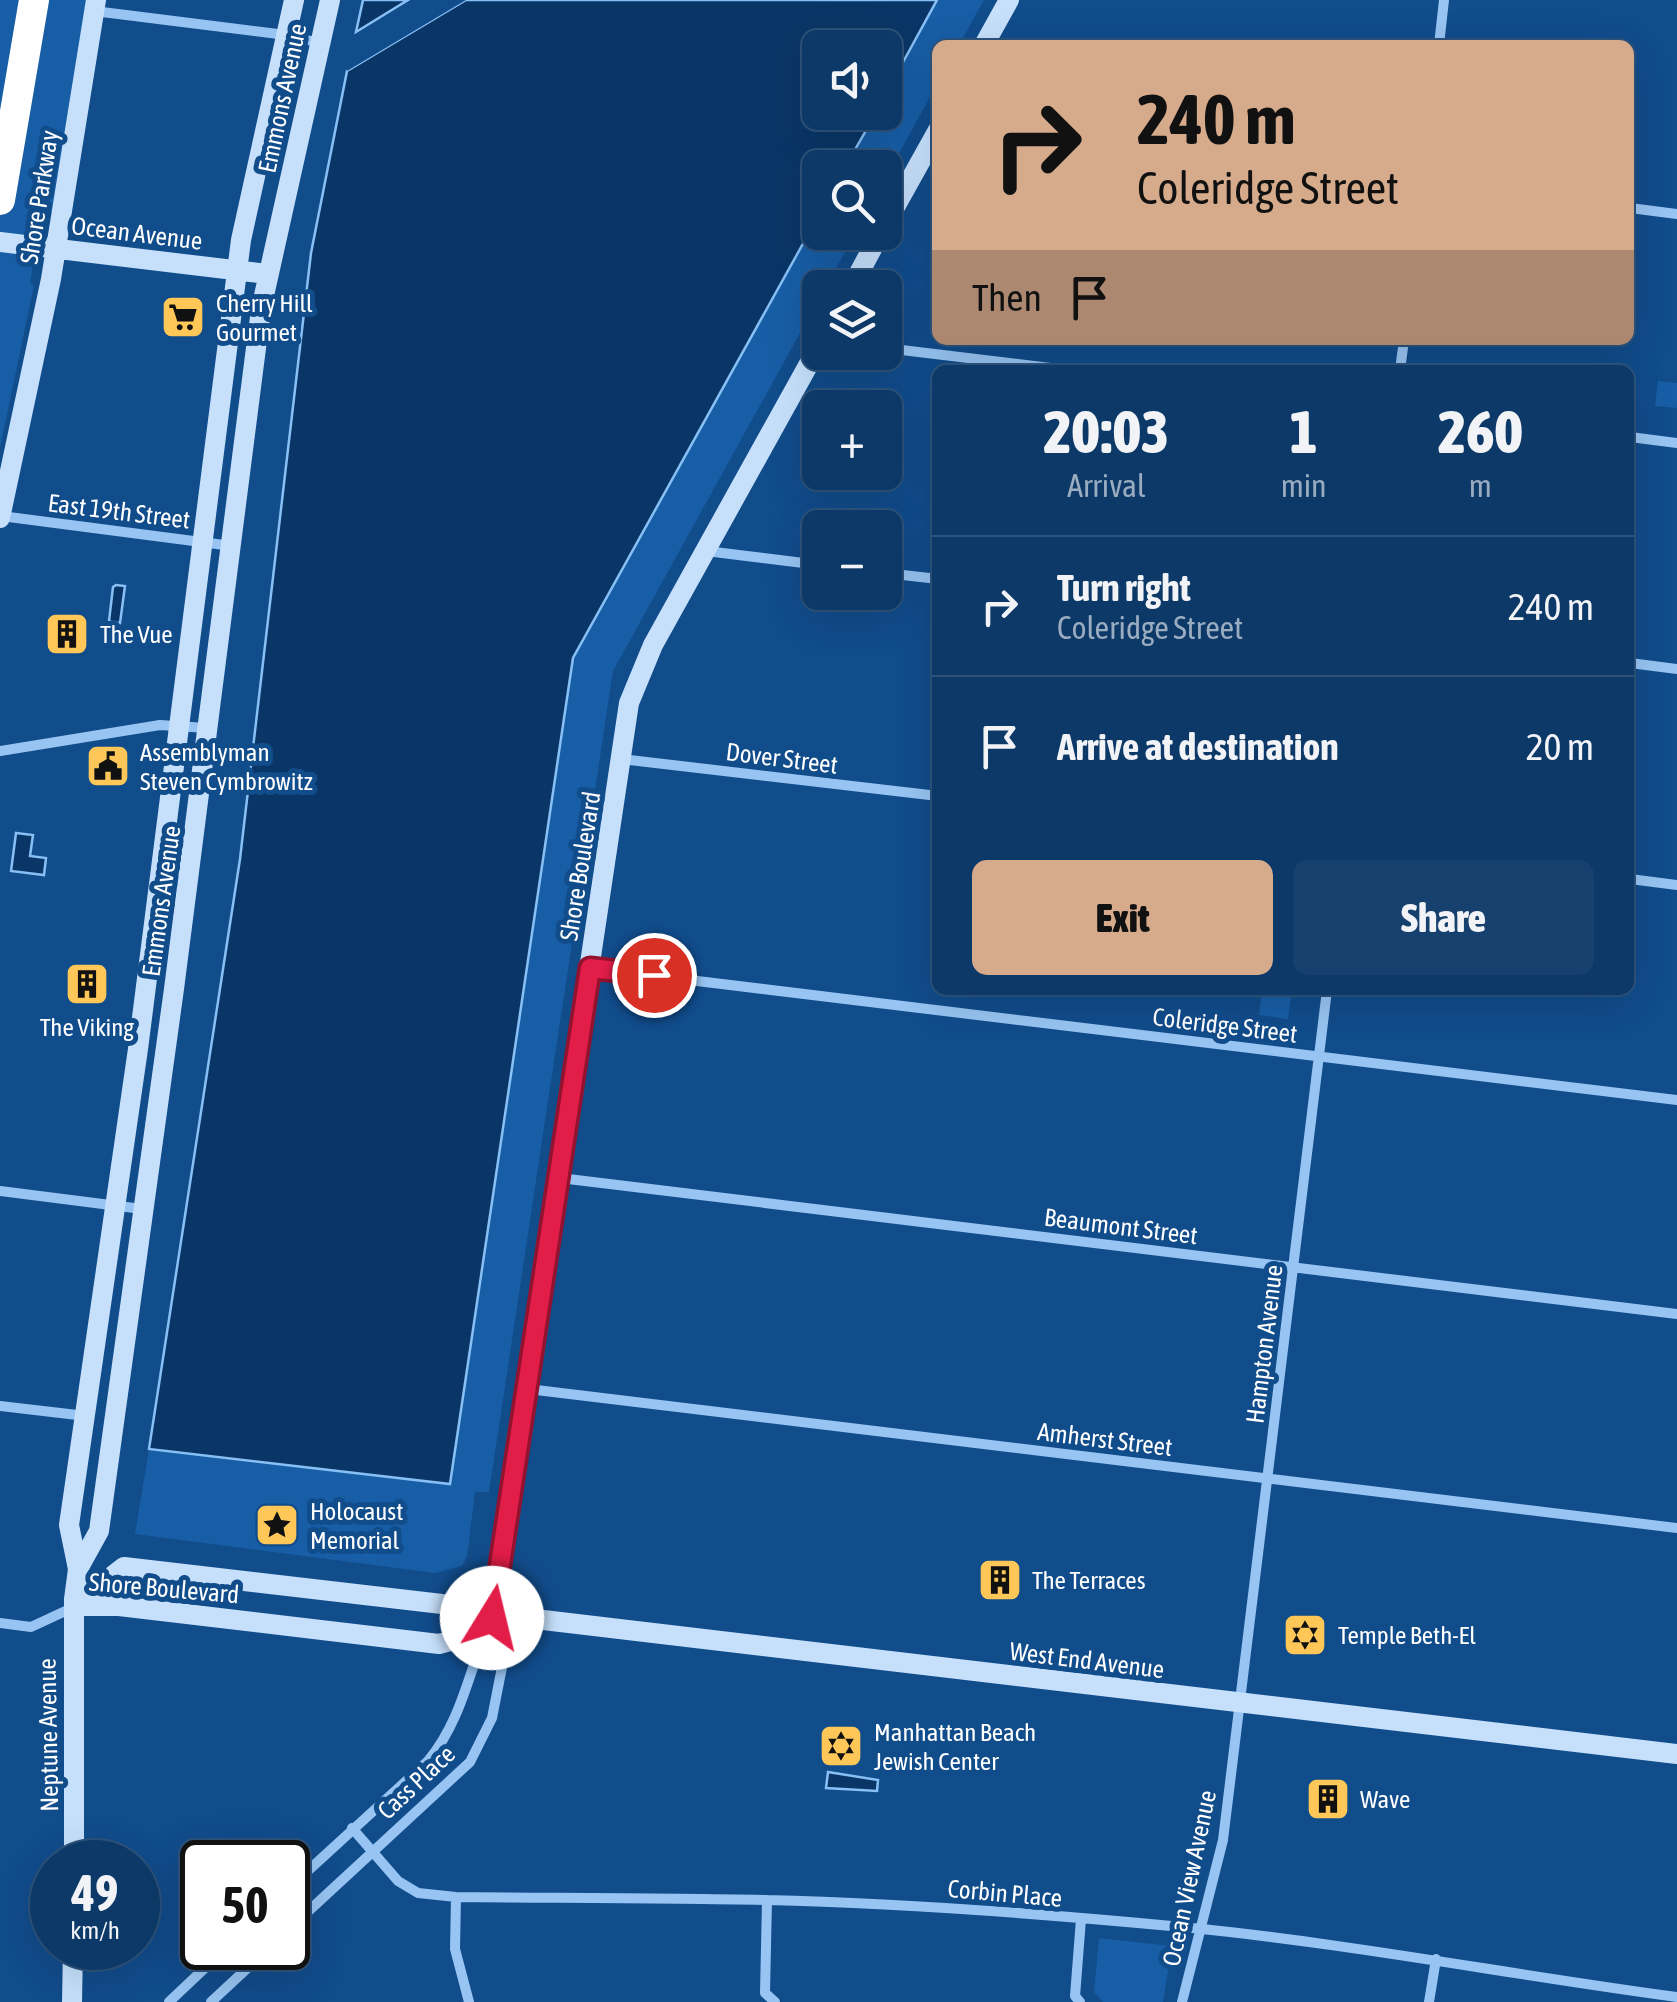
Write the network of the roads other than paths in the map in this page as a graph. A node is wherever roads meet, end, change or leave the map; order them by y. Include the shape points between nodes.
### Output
1 (34, 0) edge
2 (294, 0) edge
3 (330, 0) edge
4 (1009, 0) edge
5 (1444, 0) edge
6 (95, 5) edge
7 (286, 35) junction
8 (987, 40) edge
9 (1440, 40) edge
10 (320, 43) junction
11 (932, 141) edge
12 (902, 195) edge
13 (0, 200) edge
14 (1634, 209) edge
15 (1677, 214) edge
16 (0, 242) edge
17 (56, 249) junction
18 (238, 270) junction
19 (268, 274) junction
20 (902, 350) edge
21 (1026, 365) edge
22 (806, 370) edge
23 (1634, 438) edge
24 (1677, 443) edge
25 (0, 517) edge
26 (204, 542) junction
27 (232, 546) junction
28 (706, 551) junction
29 (802, 563) edge
30 (902, 575) edge
31 (932, 578) edge
32 (1634, 664) edge
33 (1677, 669) edge
34 (180, 726) junction
35 (208, 728) junction
36 (0, 751) edge
37 (621, 759) junction
38 (932, 795) edge
39 (1634, 880) edge
40 (1677, 885) edge
41 (590, 968) junction
42 (1326, 995) edge
43 (1319, 1056) junction
44 (1677, 1100) edge
45 (560, 1178) junction
46 (0, 1191) edge
47 (116, 1205) junction
48 (142, 1209) junction
49 (1294, 1268) junction
50 (1677, 1314) edge
51 (528, 1389) junction
52 (0, 1406) edge
53 (86, 1416) junction
54 (1268, 1479) junction
55 (1677, 1528) edge
56 (78, 1569) junction
57 (74, 1606) junction
58 (492, 1618) junction
59 (0, 1623) edge
60 (1242, 1704) junction
61 (1677, 1754) edge
62 (352, 1828) junction
63 (74, 1840) edge
64 (373, 1850) junction
65 (310, 1868) edge
66 (456, 1897) junction
67 (767, 1900) junction
68 (310, 1909) edge
69 (1081, 1919) junction
70 (1200, 1929) junction
71 (1436, 1959) junction
72 (73, 1970) edge
73 (203, 1970) edge
74 (245, 1970) edge
75 (1677, 1997) edge
76 (72, 2002) edge
77 (169, 2002) edge
78 (210, 2002) edge
79 (470, 2002) edge
80 (774, 2002) edge
81 (1080, 2002) edge
82 (1182, 2002) edge
83 (1429, 2002) edge

1 - 13 highway
2 - 7 main road, Emmons Avenue
3 - 10 main road, Emmons Avenue
4 - 8 main road
5 - 9 street
6 - 7 street
6 - 17 main road, Shore Parkway
7 - 10 street
7 - 18 main road, Emmons Avenue
10 - 19 main road, Emmons Avenue
11 - 12 main road
14 - 15 street
16 - 17 main road, Ocean Avenue
17 - 18 main road, Ocean Avenue
17 - 25 main road, Shore Parkway
18 - 19 main road, Ocean Avenue
18 - 26 main road, Emmons Avenue
19 - 27 main road, Emmons Avenue
20 - 21 street
22 - 28 main road, Shore Boulevard
23 - 24 street
25 - 26 street, East 19th Street
26 - 27 street, East 19th Street
26 - 34 main road, Emmons Avenue
27 - 35 main road, Emmons Avenue
28 - 29 street
28 - 37 main road, Shore Boulevard via 639,674
30 - 31 street
32 - 33 street
34 - 35 street
34 - 36 street
34 - 47 main road, Emmons Avenue
35 - 48 main road, Emmons Avenue
37 - 38 street, Dover Street
37 - 41 main road, Shore Boulevard
39 - 40 street
41 - 43 street, Coleridge Street
41 - 45 main road, Shore Boulevard
42 - 43 street, Hampton Avenue
43 - 44 street, Coleridge Street
43 - 49 street, Hampton Avenue
45 - 49 street, Beaumont Street
45 - 51 main road, Shore Boulevard
46 - 47 street
47 - 48 street
47 - 53 main road, Emmons Avenue
48 - 56 main road, Emmons Avenue via 99,1531
49 - 50 street, Beaumont Street
49 - 54 street, Hampton Avenue
51 - 54 street, Amherst Street
51 - 58 main road, Shore Boulevard
52 - 53 street
53 - 56 main road, Emmons Avenue via 69,1526
54 - 55 street, Amherst Street
54 - 60 street, Hampton Avenue
56 - 57 main road, Emmons Avenue
57 - 58 main road, Shore Boulevard via 439,1644
57 - 58 main road, Shore Boulevard via 124,1567 459,1606
57 - 59 street via 31,1627
57 - 63 main road, Neptune Avenue
58 - 60 main road, West End Avenue
58 - 62 street, Cass Place via 445,1740
58 - 64 street, Cass Place via 505,1652 492,1718 470,1762
60 - 61 main road, West End Avenue
60 - 70 street, Ocean View Avenue via 1223,1840
62 - 64 street, Corbin Place
62 - 65 street, Cass Place
64 - 66 street, Corbin Place via 418,1893
64 - 68 street, Cass Place
66 - 67 street, Corbin Place
66 - 79 street via 455,1949
67 - 69 street, Corbin Place
67 - 80 street via 765,1993
69 - 70 street, Corbin Place
69 - 81 street via 1075,1996
70 - 71 street, Corbin Place
70 - 82 street, Ocean View Avenue
71 - 75 street, Corbin Place
71 - 83 street
72 - 76 main road
73 - 77 street
74 - 78 street

